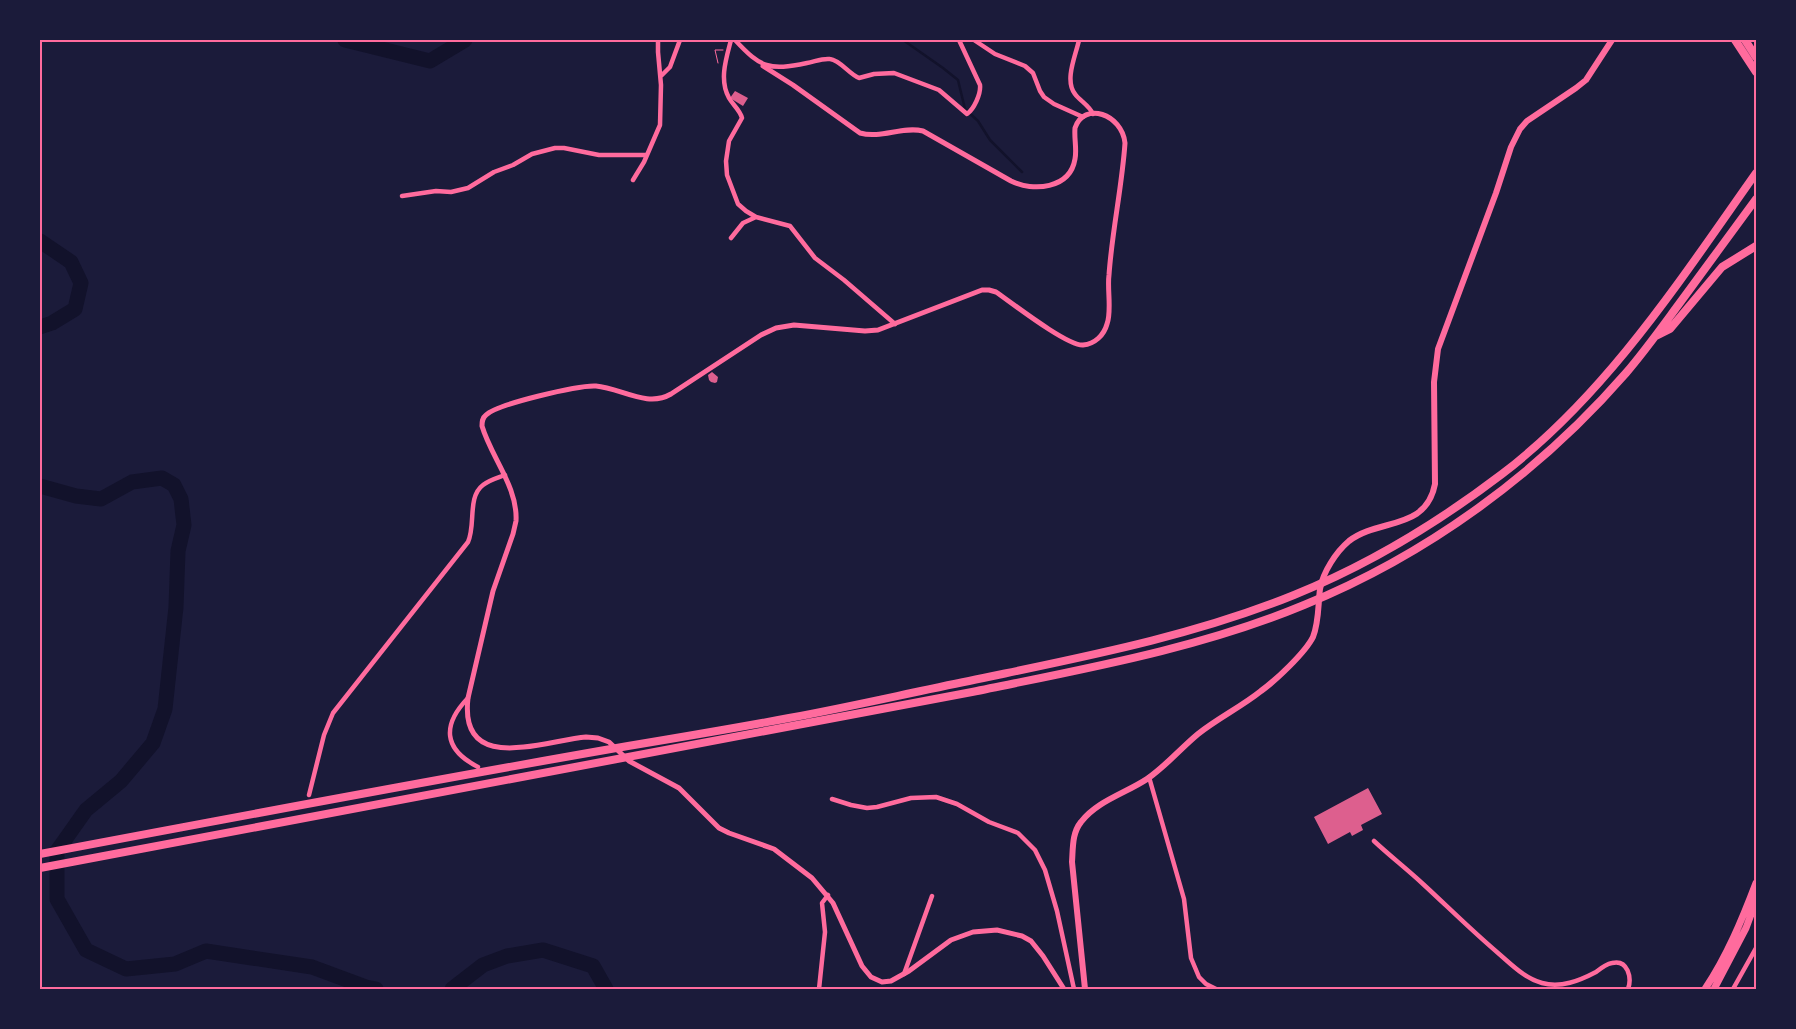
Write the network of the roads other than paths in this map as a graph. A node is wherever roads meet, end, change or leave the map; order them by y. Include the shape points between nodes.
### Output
1 (658, 40) edge
2 (680, 40) edge
3 (731, 40) edge
4 (735, 40) edge
5 (959, 40) edge
6 (974, 40) edge
7 (1079, 40) edge
8 (1612, 40) edge
9 (1735, 40) edge
10 (1745, 40) edge
11 (1756, 57) edge
12 (763, 66) junction
13 (1756, 72) edge
14 (660, 76) junction
15 (1093, 114) junction
16 (1083, 117) junction
17 (647, 155) junction
18 (1756, 173) edge
19 (633, 180) dead end
20 (402, 196) dead end
21 (1756, 198) edge
22 (756, 217) junction
23 (731, 238) dead end
24 (1756, 246) edge
25 (895, 324) junction
26 (1654, 337) junction
27 (505, 475) junction
28 (468, 698) junction
29 (478, 767) dead end
30 (1149, 777) junction
31 (310, 795) dead end
32 (832, 799) dead end
33 (1374, 842) dead end
34 (40, 854) edge
35 (40, 868) edge
36 (1756, 883) edge
37 (828, 895) junction
38 (932, 896) dead end
39 (1756, 901) edge
40 (1756, 948) edge
41 (904, 974) junction
42 (819, 989) edge
43 (1064, 989) edge
44 (1074, 989) edge
45 (1084, 989) edge
46 (1216, 989) edge
47 (1628, 989) edge
48 (1705, 989) edge
49 (1714, 989) edge
50 (1732, 989) edge

1 - 14 street
2 - 14 street via 670,67
3 - 22 street via 724,69 725,84 729,98 742,118 728,143 726,170 738,204
4 - 12 street
5 - 12 street via 981,88 968,114 939,90 894,73 858,78 829,59 786,68
6 - 16 street via 995,54 1025,66 1032,72 1044,97
7 - 15 street via 1070,84 1074,94
8 - 30 main road via 1584,82 1525,122 1511,147 1438,349 1434,375 1435,484 1431,499 1414,516 1368,531 1348,542 1334,558 1322,580 1315,630 1307,646 1262,690 1198,734
9 - 13 highway
10 - 11 highway
12 - 16 street via 860,133 918,130 1026,187 1041,187 1060,181 1072,168 1075,128
14 - 17 street via 660,125
15 - 16 street
15 - 25 street via 1115,120 1125,143 1109,274 1108,321 1100,336 1088,344 1074,344 996,292 986,290
17 - 19 street
17 - 20 street via 599,155 567,148 551,149 493,172 468,188
18 - 34 highway via 1644,328 1560,424 1519,460 1430,524 1389,548 1332,578 1256,609 1165,637 792,718
21 - 26 highway
22 - 23 street via 744,223
22 - 25 street via 789,225 815,258
24 - 26 highway via 1722,267 1670,329
25 - 27 street via 870,331 798,325 776,328 660,398 584,386 497,408 485,416 482,426
26 - 35 highway via 1627,372 1564,438 1527,470 1452,525 1362,578 1284,613 1240,628 1165,650 972,692
27 - 28 street via 516,521 493,591
27 - 31 street via 484,484 477,491 468,542 333,713 322,742
28 - 29 street via 454,715 450,735 460,756
28 - 37 street via 469,724 484,743 503,749 579,738 604,739 629,761 679,788 719,828 778,852
30 - 45 main road via 1092,811 1078,826 1074,836 1072,862
30 - 46 street via 1186,904 1191,958 1202,980
32 - 44 street via 867,808 911,798 936,798 957,804 989,822 1018,833 1035,850 1045,870
33 - 47 street via 1527,976 1548,984 1569,984 1618,962 1629,974
36 - 48 highway via 1740,926
37 - 41 street via 869,975 882,982
37 - 42 street via 822,903 825,932
38 - 41 street
39 - 49 highway via 1746,928
40 - 50 street
41 - 43 street via 951,940 979,931 997,930 1030,941

